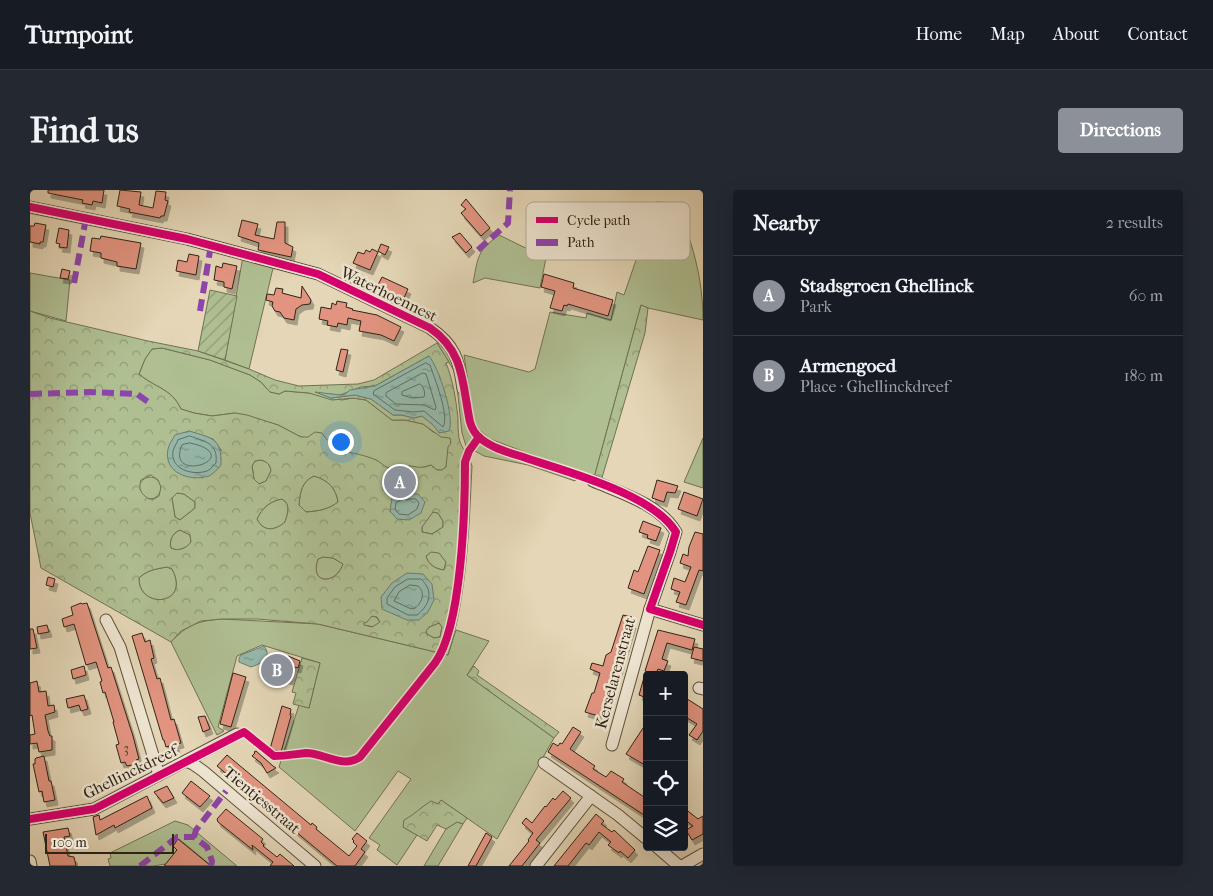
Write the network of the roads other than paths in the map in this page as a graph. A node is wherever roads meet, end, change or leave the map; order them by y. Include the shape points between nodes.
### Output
1 (30, 207) edge
2 (463, 389) dead end
3 (593, 481) dead end
4 (650, 609) junction
5 (106, 620) dead end
6 (703, 625) edge
7 (237, 734) dead end
8 (612, 745) dead end
9 (186, 761) junction
10 (544, 763) dead end
11 (159, 775) junction
12 (591, 796) junction
13 (30, 819) edge
14 (643, 836) edge
15 (661, 851) edge
16 (703, 854) edge
17 (30, 861) edge
18 (309, 864) edge
19 (31, 866) edge
20 (536, 866) edge
21 (680, 866) edge

1 - 2 street, Waterhoennest via 187,239 318,274 440,335 459,362
3 - 4 street, Kerselarenstraat via 637,499 671,523 676,532
4 - 6 street
4 - 8 street, Kerselarenstraat
5 - 11 street via 120,647
7 - 9 street, Ghellinckdreef
9 - 11 street, Ghellinckdreef
9 - 18 street, Tientjesstraat via 203,771
10 - 12 street
11 - 13 street, Ghellinckdreef via 94,809
12 - 14 street
12 - 20 street
15 - 21 street
16 - 21 street
17 - 19 street

